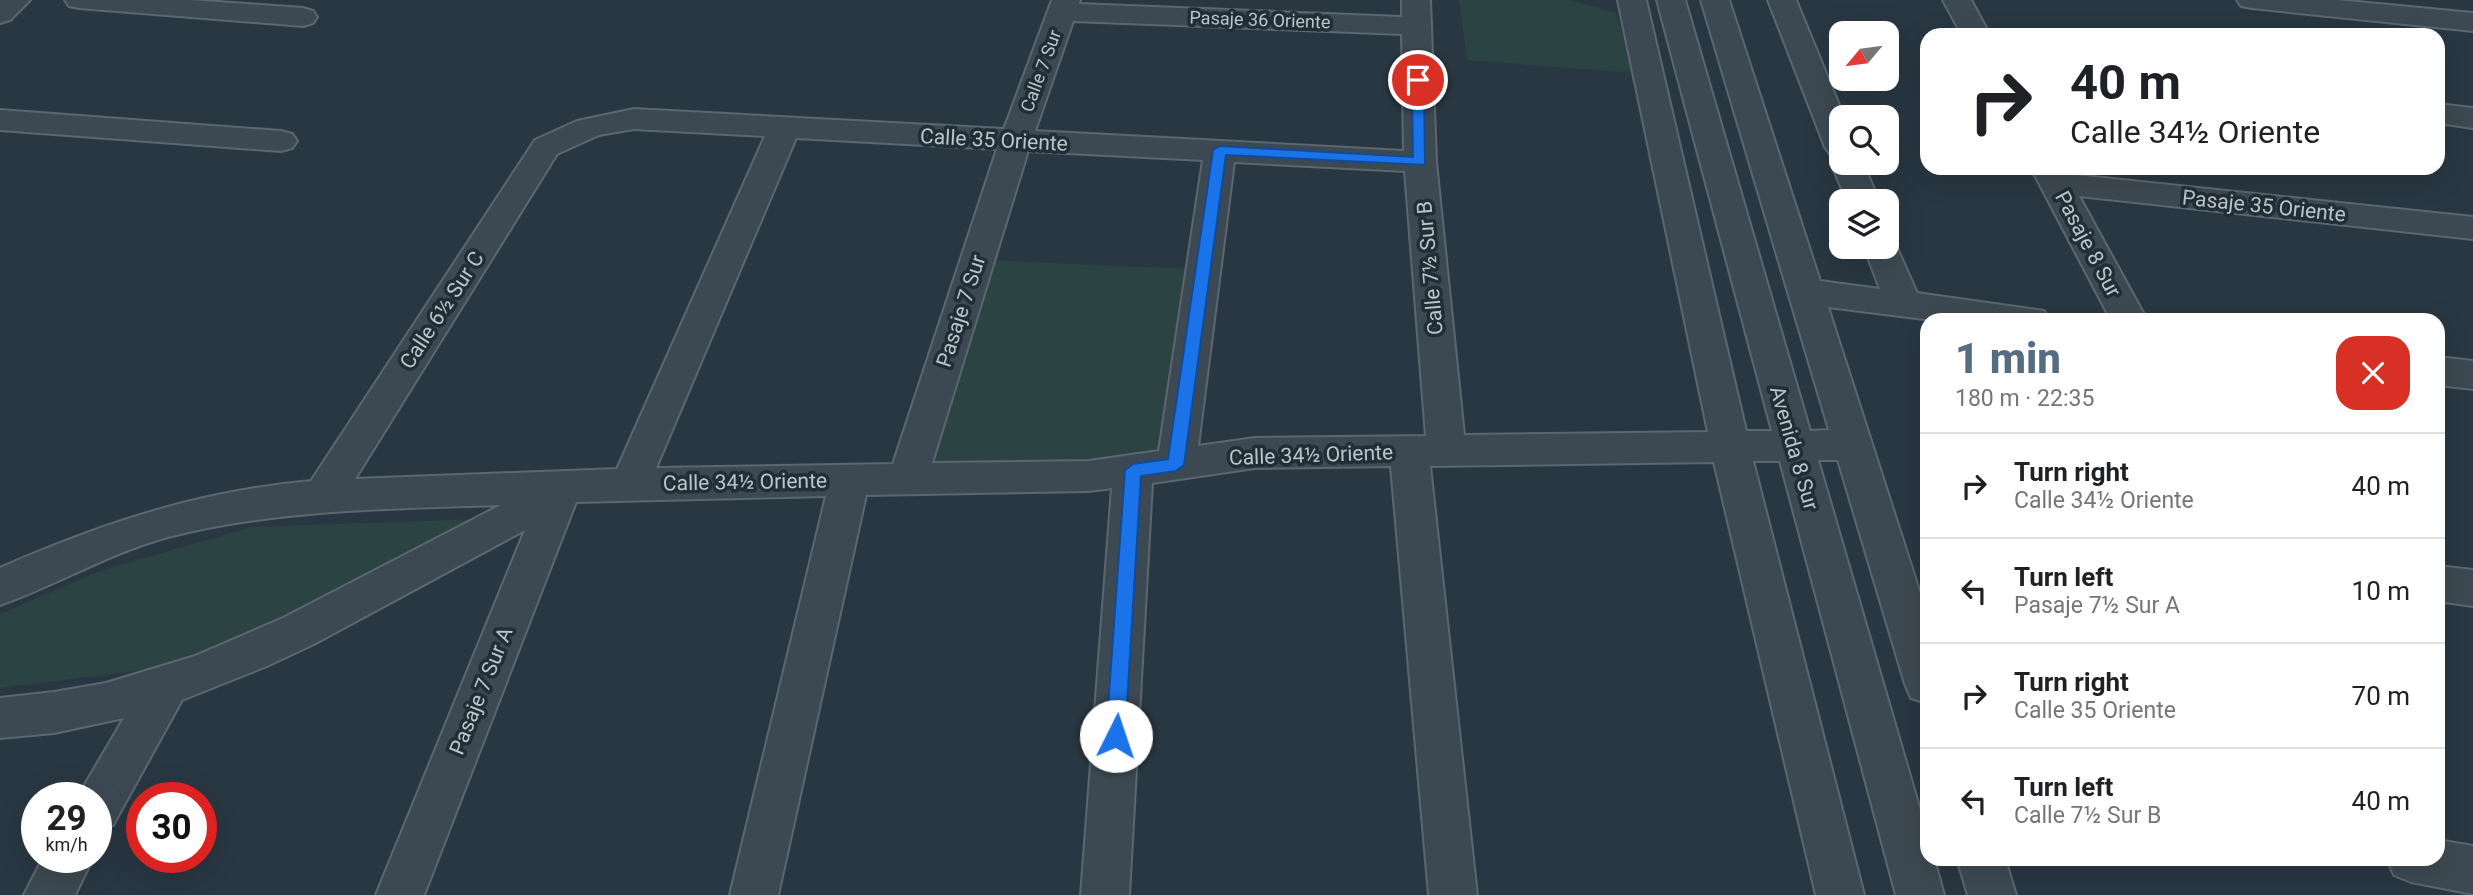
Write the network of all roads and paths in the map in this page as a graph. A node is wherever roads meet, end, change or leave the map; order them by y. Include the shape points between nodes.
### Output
1 (16, 0) edge
2 (79, 0) edge
3 (1632, 0) edge
4 (1671, 0) edge
5 (1715, 0) edge
6 (1782, 0) edge
7 (1957, 0) edge
8 (2251, 0) edge
9 (1064, 6) edge
10 (1416, 13) edge
11 (0, 14) edge
12 (303, 17) dead end
13 (2473, 22) edge
14 (1972, 28) edge
15 (2445, 115) edge
16 (1829, 117) edge
17 (2473, 118) edge
18 (0, 120) edge
19 (784, 128) junction
20 (570, 132) joint
21 (281, 141) dead end
22 (1015, 142) junction
23 (1220, 150) junction
24 (1420, 162) junction
25 (2051, 176) edge
26 (2473, 228) edge
27 (1886, 259) edge
28 (1805, 292) junction
29 (1904, 305) junction
30 (1972, 313) edge
31 (2125, 313) edge
32 (2445, 372) edge
33 (2473, 375) edge
34 (1851, 445) junction
35 (1793, 446) junction
36 (1730, 447) junction
37 (1428, 451) junction
38 (1176, 465) junction
39 (1133, 470) junction
40 (850, 479) junction
41 (908, 480) junction
42 (630, 484) junction
43 (562, 488) junction
44 (323, 496) junction
45 (2445, 585) edge
46 (0, 587) edge
47 (2473, 589) edge
48 (1920, 662) edge
49 (165, 688) junction
50 (0, 718) edge
51 (111, 782) edge
52 (2445, 865) edge
53 (1983, 866) edge
54 (2473, 870) edge
55 (60, 873) edge
56 (48, 895) edge
57 (400, 895) edge
58 (754, 895) edge
59 (1105, 895) edge
60 (1453, 895) edge
61 (1840, 895) edge
62 (1920, 895) edge
63 (1992, 895) edge

1 - 11 street
2 - 12 street
3 - 36 street
4 - 35 street, Avenida 8 Sur
5 - 28 street
6 - 16 street
7 - 14 street
8 - 13 street
9 - 10 street, Pasaje 36 Oriente
9 - 22 street, Calle 7 Sur
10 - 24 street, Calle 7½ Sur B
15 - 17 street
18 - 21 street
19 - 20 street, Calle 35 Oriente via 634,119
19 - 22 street, Calle 35 Oriente
19 - 42 street
20 - 44 street, Calle 6½ Sur C via 546,147
22 - 23 street, Calle 35 Oriente
22 - 41 street, Pasaje 7 Sur
23 - 24 street, Calle 35 Oriente
23 - 38 street
24 - 37 street, Calle 7½ Sur B
25 - 26 street, Pasaje 35 Oriente
25 - 31 street, Pasaje 8 Sur
27 - 29 street
28 - 29 street
28 - 34 street
29 - 30 street
32 - 33 street
34 - 35 street, Calle 34½ Oriente
34 - 48 street
35 - 36 street, Calle 34½ Oriente
35 - 62 street, Avenida 8 Sur
36 - 37 street, Calle 34½ Oriente
36 - 61 street
37 - 38 street, Calle 34½ Oriente via 1255,453
37 - 60 street, Calle 7½ Sur B
38 - 39 street, Calle 34½ Oriente
39 - 41 street, Calle 34½ Oriente
39 - 59 street
40 - 41 street, Calle 34½ Oriente
40 - 42 street, Calle 34½ Oriente
40 - 58 street
42 - 43 street, Calle 34½ Oriente
43 - 44 street, Calle 34½ Oriente
43 - 49 street, Calle 34½ Oriente via 291,637
43 - 57 street, Pasaje 7 Sur A
44 - 46 street, Calle 34½ Oriente via 257,502 164,522 86,549
45 - 47 street
49 - 50 street, Calle 34½ Oriente via 33,716
49 - 51 street
52 - 54 street
53 - 63 street
55 - 56 street

